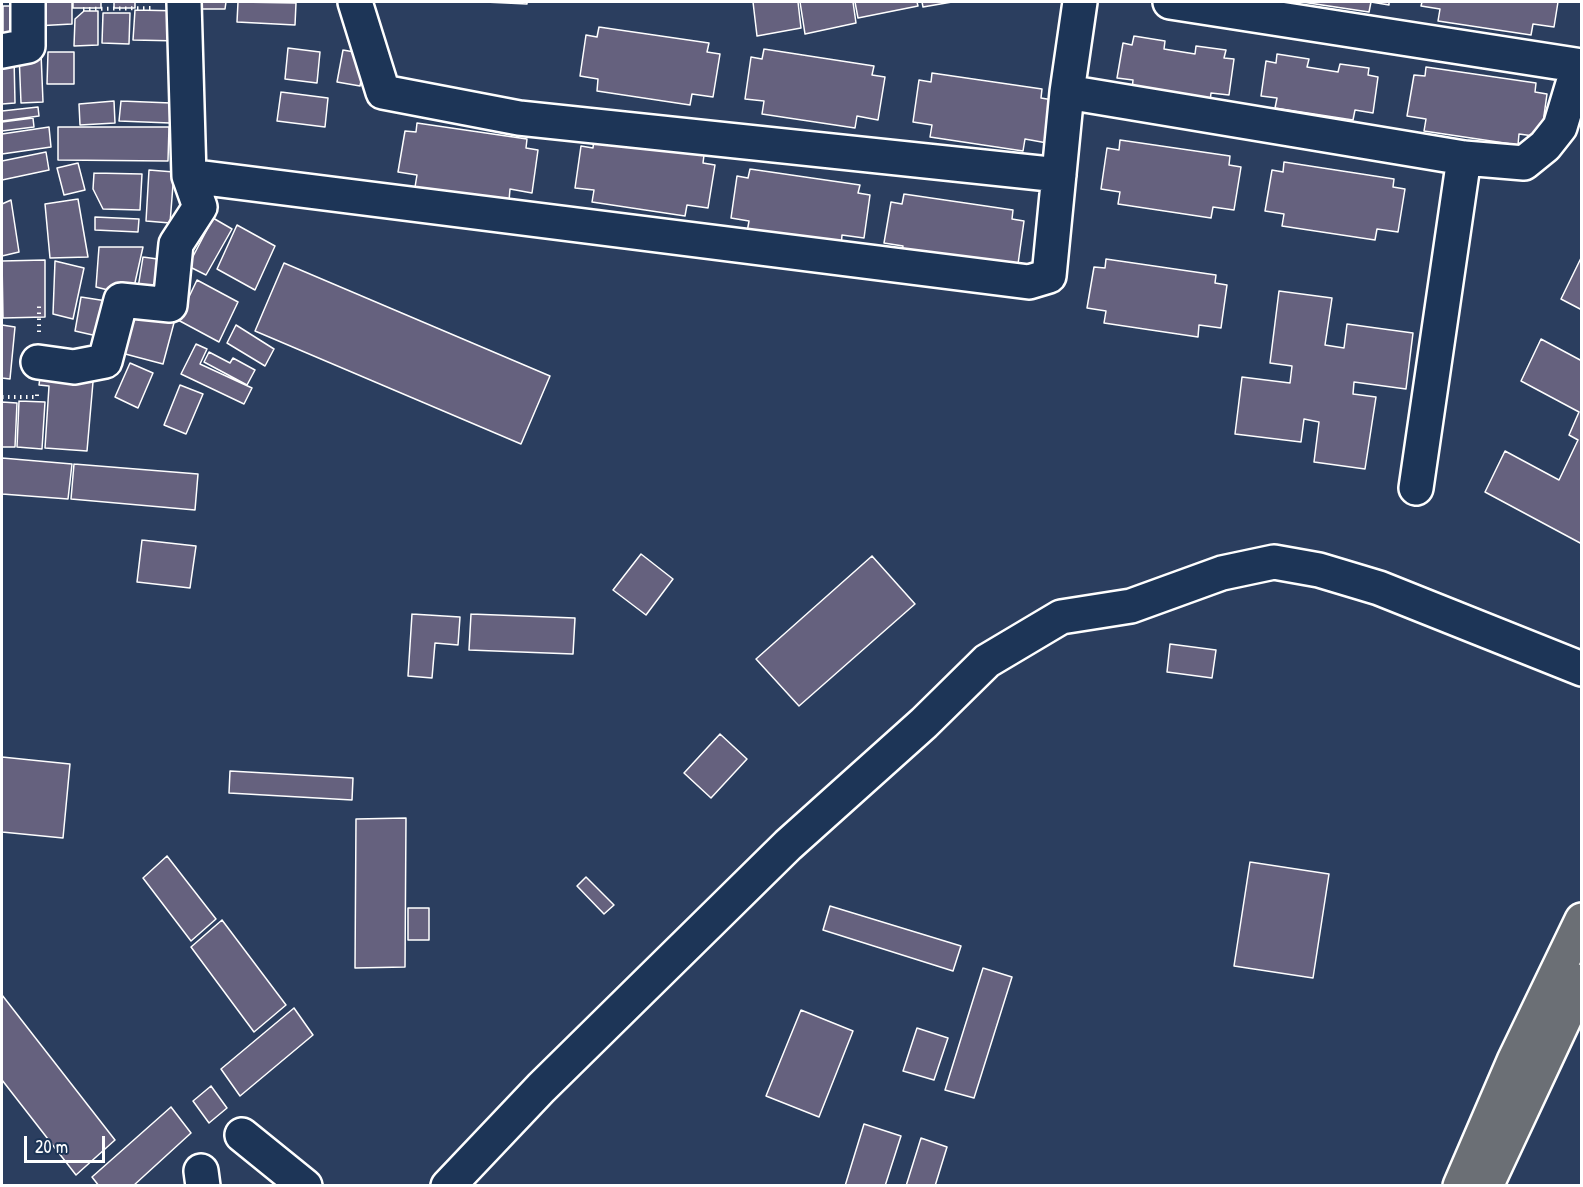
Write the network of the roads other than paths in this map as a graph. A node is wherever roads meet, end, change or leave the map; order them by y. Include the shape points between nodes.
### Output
1 (28, 2) edge
2 (355, 2) edge
3 (1080, 2) edge
4 (1170, 2) edge
5 (184, 5) edge
6 (2, 51) edge
7 (1580, 66) edge
8 (1067, 93) junction
9 (1464, 158) junction
10 (1059, 175) junction
11 (189, 176) junction
12 (38, 362) dead end
13 (1416, 488) dead end
14 (1581, 669) edge
15 (1581, 920) edge
16 (1581, 981) edge
17 (242, 1135) dead end
18 (305, 1185) edge
19 (447, 1185) edge
20 (1460, 1185) edge
21 (1485, 1185) edge

1 - 6 street via 28,46
2 - 10 street via 383,92 519,117
3 - 8 street
4 - 7 street
5 - 11 street
7 - 9 street via 1560,127 1524,163
8 - 9 street
8 - 10 street
9 - 13 street
10 - 11 street via 1049,276 1029,282
11 - 12 street via 200,207 176,244 170,305 120,300 105,361 74,367
14 - 19 street via 1379,588 1274,562 1222,573 1131,606 1061,617 987,661 788,845
15 - 20 main road
16 - 21 main road
17 - 18 street

